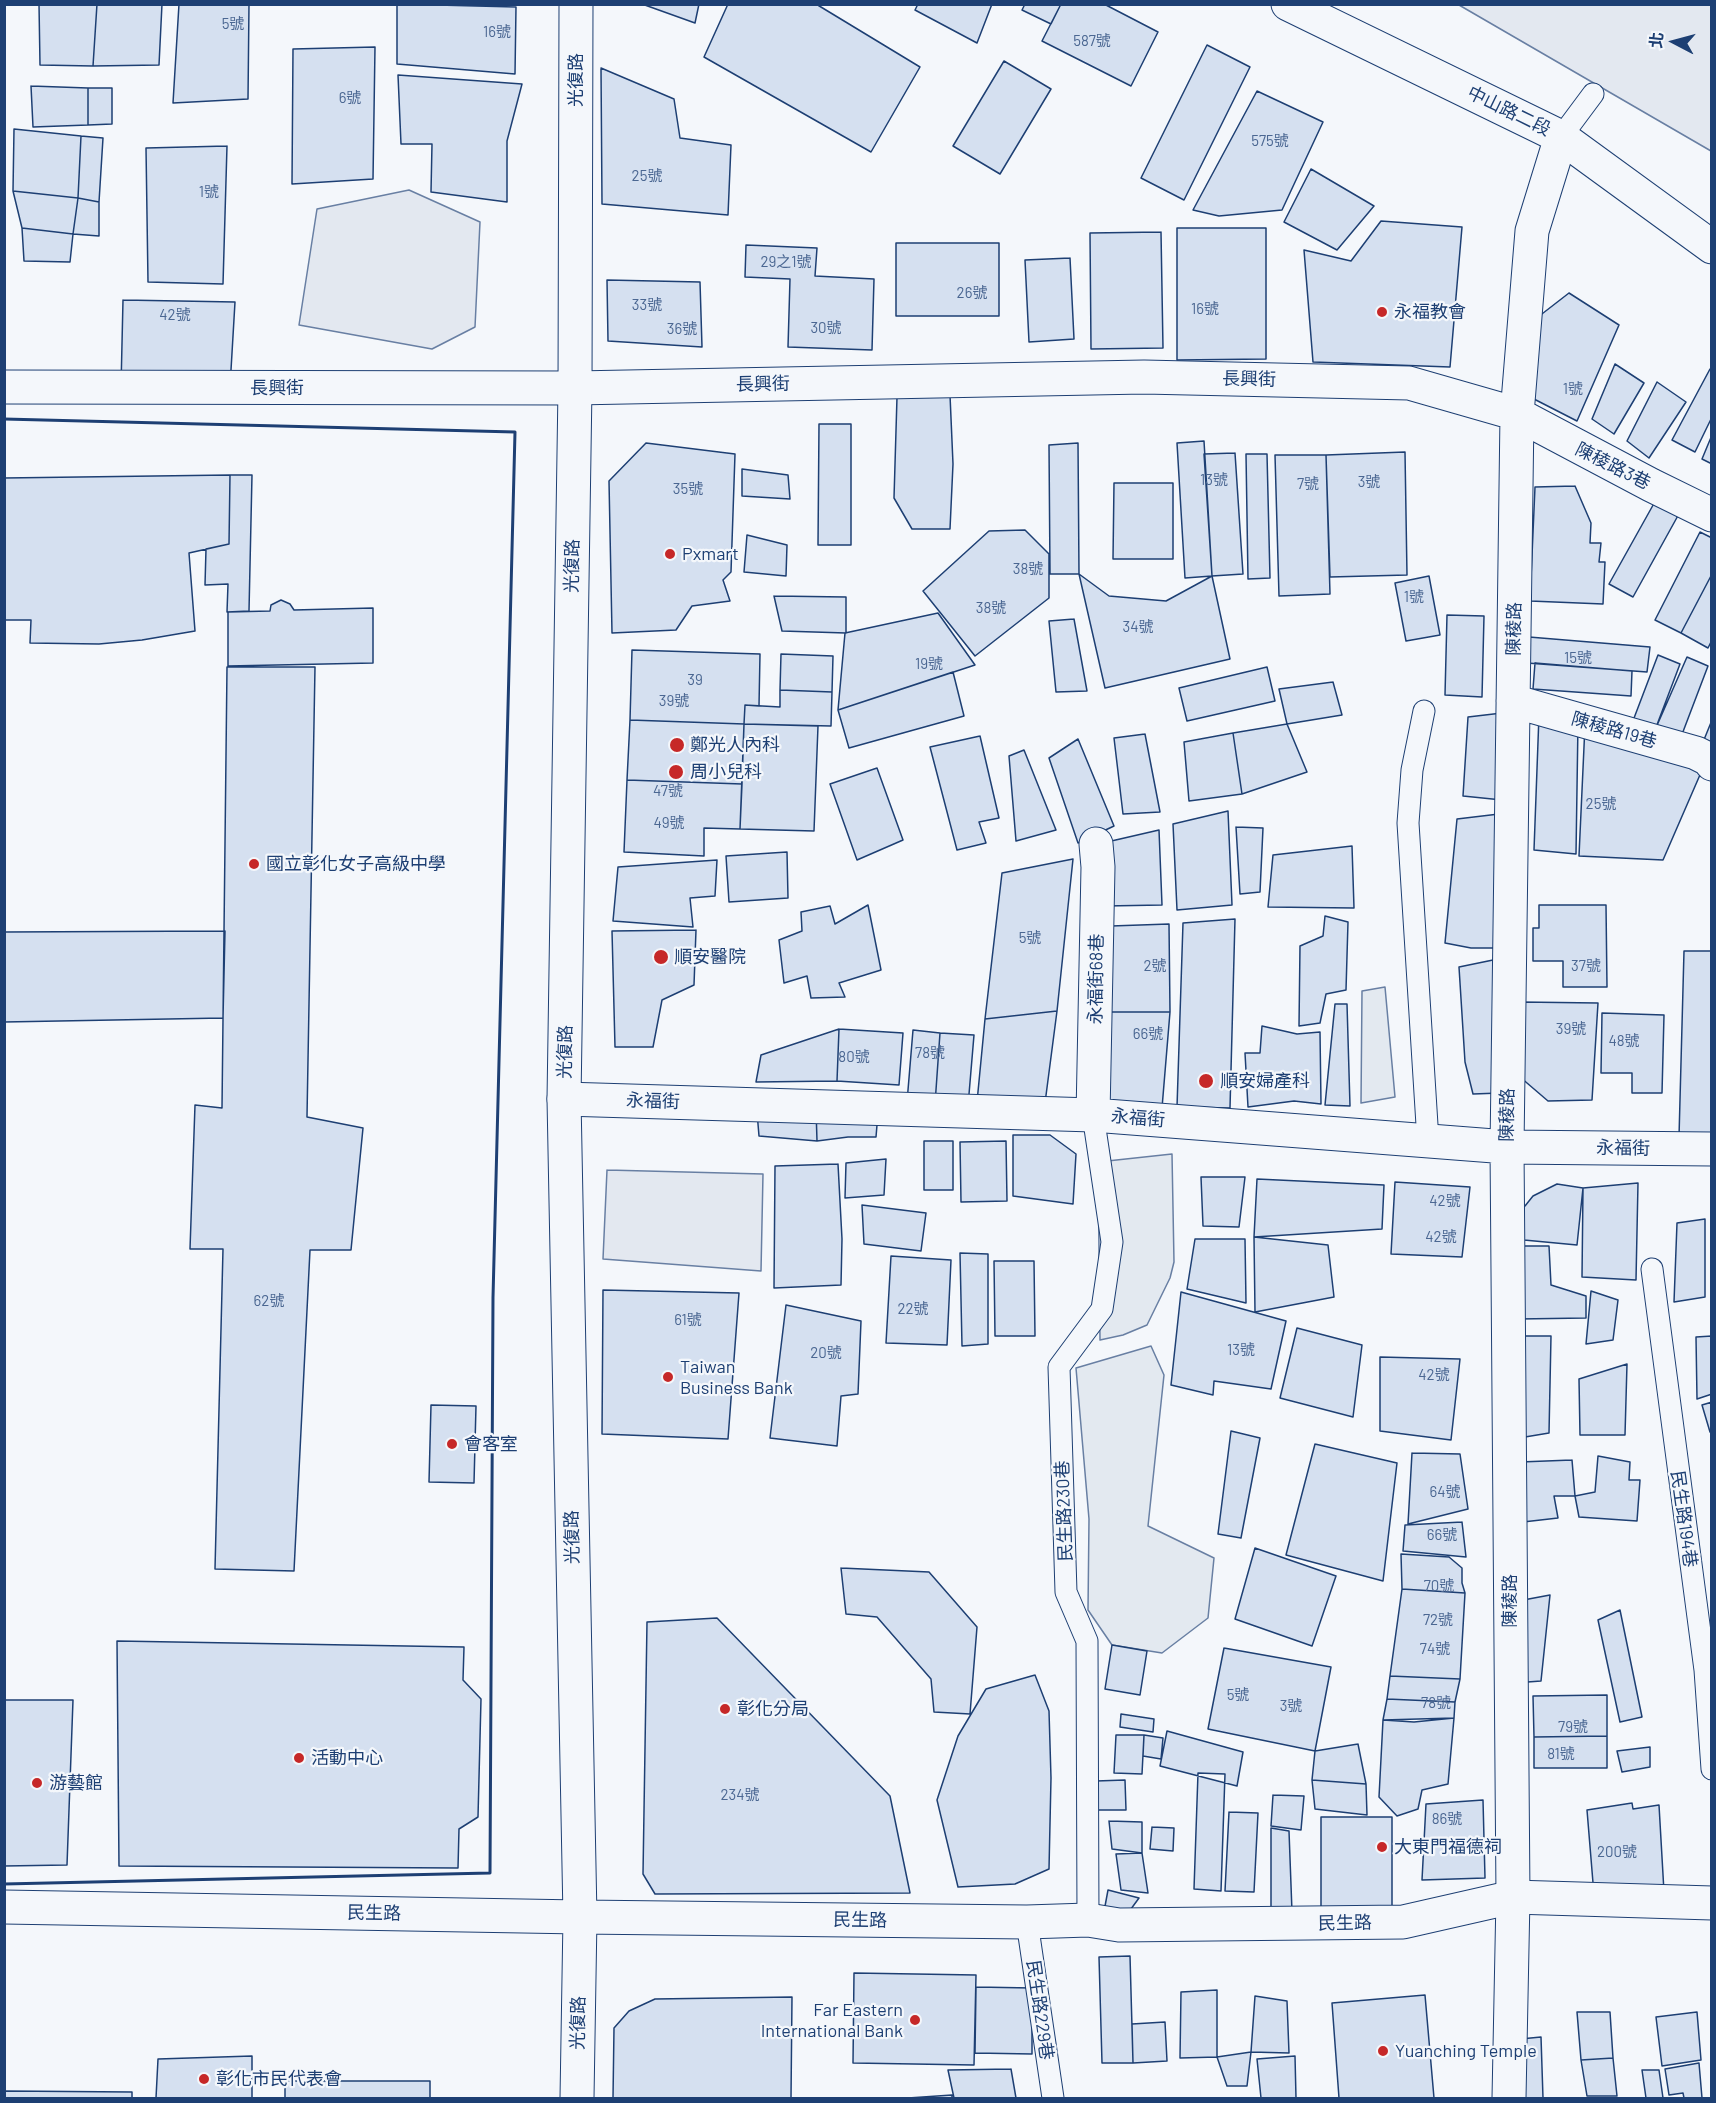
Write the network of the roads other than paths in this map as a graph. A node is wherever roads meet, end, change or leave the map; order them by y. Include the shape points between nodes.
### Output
1 (576, 4) edge
2 (1288, 4) edge
3 (1593, 94) dead end
4 (1560, 137) junction
5 (1712, 247) edge
6 (4, 387) edge
7 (575, 388) junction
8 (1516, 414) junction
9 (1712, 515) edge
10 (1513, 701) junction
11 (1424, 711) dead end
12 (1712, 764) edge
13 (1096, 844) dead end
14 (564, 1098) junction
15 (1093, 1115) junction
16 (1428, 1141) junction
17 (1507, 1147) junction
18 (1712, 1149) edge
19 (1652, 1269) dead end
20 (1712, 1769) edge
21 (1513, 1897) junction
22 (1712, 1903) edge
23 (4, 1907) edge
24 (580, 1917) junction
25 (1088, 1920) junction
26 (1027, 1923) junction
27 (576, 2098) edge
28 (1053, 2098) edge
29 (1509, 2098) edge

1 - 7 street, 光復路
2 - 4 street, 中山路二段
3 - 4 lane
4 - 5 street, 中山路二段
4 - 8 street, 陳稜路 via 1532,231
6 - 7 street, 長興街
7 - 8 street, 長興街 via 1144,377 1409,382
7 - 14 street, 光復路
8 - 9 street, 陳稜路3巷
8 - 10 street, 陳稜路
10 - 12 street, 陳稜路19巷 via 1696,753
10 - 17 street, 陳稜路
11 - 16 lane via 1412,770 1408,823
13 - 15 street, 永福街68巷
14 - 15 street, 永福街
14 - 24 street, 光復路
15 - 16 street, 永福街
15 - 25 lane, 民生路230巷 via 1112,1242 1102,1309 1059,1367 1066,1592 1087,1641
16 - 17 street, 永福街
17 - 18 street, 永福街
17 - 21 street, 陳稜路
19 - 20 lane, 民生路194巷 via 1705,1670
21 - 22 street, 民生路
21 - 25 street, 民生路 via 1403,1922 1119,1925
21 - 29 street, 陳稜路
23 - 24 street, 民生路
24 - 26 street, 民生路
24 - 27 street, 光復路
25 - 26 street, 民生路
26 - 28 lane, 民生路229巷

